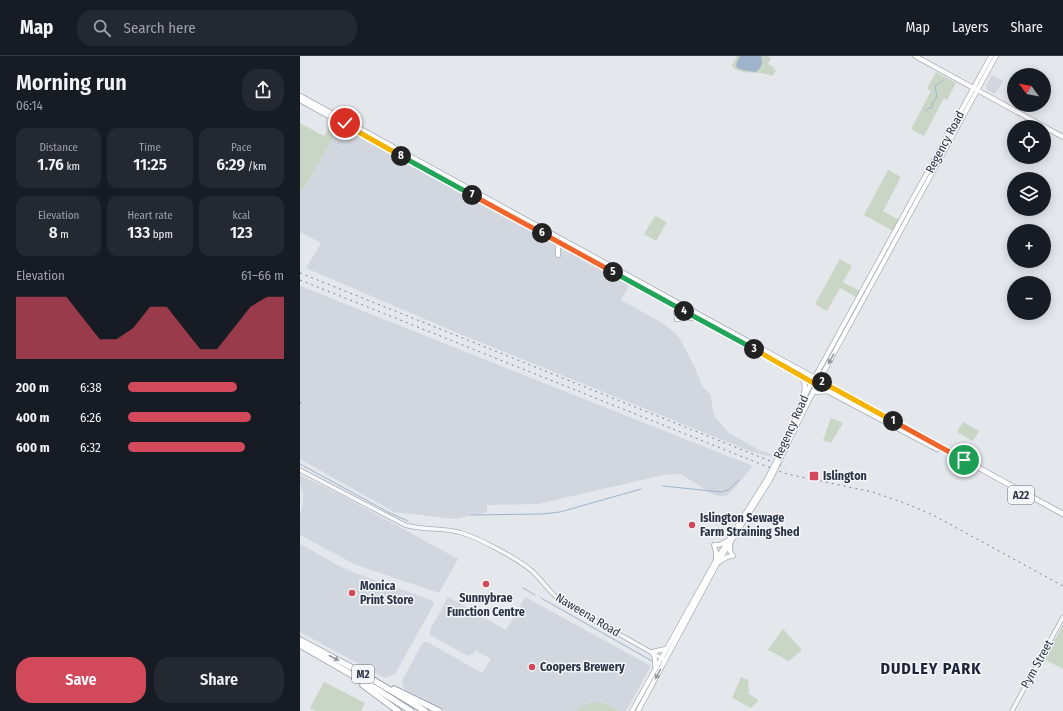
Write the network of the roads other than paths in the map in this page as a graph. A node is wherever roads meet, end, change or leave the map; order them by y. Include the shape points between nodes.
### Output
1 (915, 56) edge
2 (991, 56) edge
3 (996, 56) edge
4 (983, 80) junction
5 (976, 89) junction
6 (986, 95) junction
7 (300, 96) edge
8 (973, 98) junction
9 (300, 100) edge
10 (340, 118) junction
11 (348, 126) junction
12 (1063, 137) edge
13 (556, 241) junction
14 (558, 255) dead end
15 (676, 306) junction
16 (698, 318) junction
17 (803, 378) junction
18 (816, 382) junction
19 (827, 391) junction
20 (813, 392) junction
21 (804, 397) junction
22 (783, 451) junction
23 (300, 470) edge
24 (981, 471) junction
25 (1063, 514) edge
26 (1063, 518) edge
27 (729, 541) junction
28 (717, 562) junction
29 (1063, 617) edge
30 (676, 636) junction
31 (300, 640) edge
32 (300, 645) edge
33 (666, 649) junction
34 (652, 652) junction
35 (663, 659) junction
36 (655, 668) junction
37 (360, 672) junction
38 (348, 674) junction
39 (398, 711) edge
40 (411, 711) edge
41 (425, 711) edge
42 (439, 711) edge
43 (632, 711) edge
44 (638, 711) edge
45 (1012, 711) edge

1 - 5 main road
2 - 5 main road, Regency Road
3 - 4 main road, Regency Road
4 - 5 main road, Regency Road
4 - 6 main road via 982,88
5 - 6 main road
5 - 8 main road, Regency Road
5 - 18 main road, Regency Road
6 - 8 main road
6 - 12 main road
7 - 10 main road, A22
8 -> 18 main road, Regency Road
9 - 11 main road, A22
10 - 11 main road
10 - 18 main road, A22
11 - 13 main road, A22
13 - 14 main road
13 - 15 main road, A22
15 - 16 main road, A22
15 - 16 main road via 677,319
16 - 17 main road, A22
17 - 18 main road, A22
17 - 21 main road
18 - 19 main road, A22
18 - 20 main road, Regency Road
18 - 21 main road, Regency Road
18 - 24 main road, A22
19 - 20 main road
19 - 24 main road, A22
20 - 22 main road, Regency Road
21 - 22 main road, Regency Road
22 - 27 main road, Regency Road, bridge via 769,480
23 - 34 street, Naweena Road via 405,525 449,530 476,538 531,571 562,602
24 - 25 main road, A22
24 - 26 main road, A22
27 - 28 main road, Regency Road
27 - 28 main road via 732,556
27 - 28 main road via 714,545
28 - 30 main road, Regency Road
29 - 45 street, Pym Street
30 - 33 main road, Regency Road
30 - 35 main road, Regency Road
31 -> 37 highway, M2
32 - 38 highway, M2
33 - 34 main road
33 - 35 main road, Regency Road
34 - 35 street, Naweena Road
34 - 36 main road via 656,660
35 - 36 main road, Regency Road
35 -> 44 main road, Regency Road
36 - 43 main road, Regency Road
37 - 41 highway, M2
37 - 42 highway
38 - 39 highway, M2
38 - 40 highway, M2

